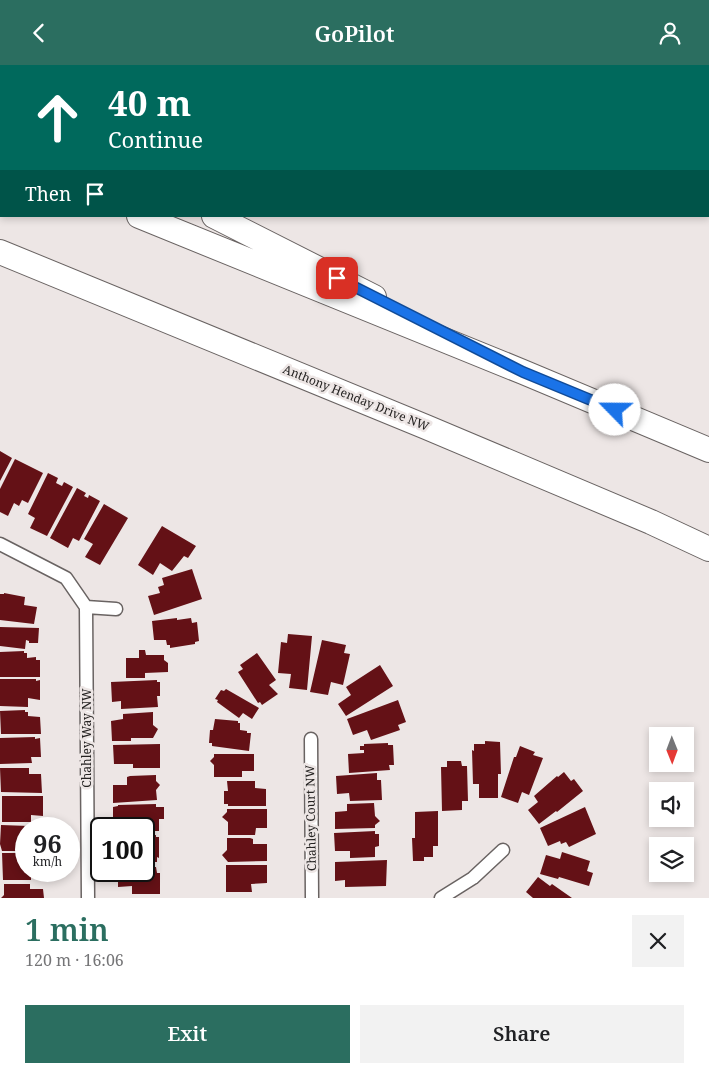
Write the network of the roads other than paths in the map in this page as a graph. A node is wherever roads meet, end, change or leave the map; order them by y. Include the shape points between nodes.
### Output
1 (141, 217) edge
2 (216, 217) edge
3 (0, 252) edge
4 (523, 372) junction
5 (709, 450) edge
6 (0, 544) edge
7 (709, 549) edge
8 (86, 607) junction
9 (116, 609) dead end
10 (311, 739) dead end
11 (503, 850) dead end
12 (88, 898) edge
13 (312, 898) edge
14 (441, 898) edge

1 - 4 highway
2 - 4 highway
3 - 7 highway, Anthony Henday Drive NW via 435,430
4 - 5 highway
6 - 8 street via 66,578
8 - 9 street
8 - 12 street, Chahley Way NW
10 - 13 street, Chahley Court NW
11 - 14 street via 473,878

